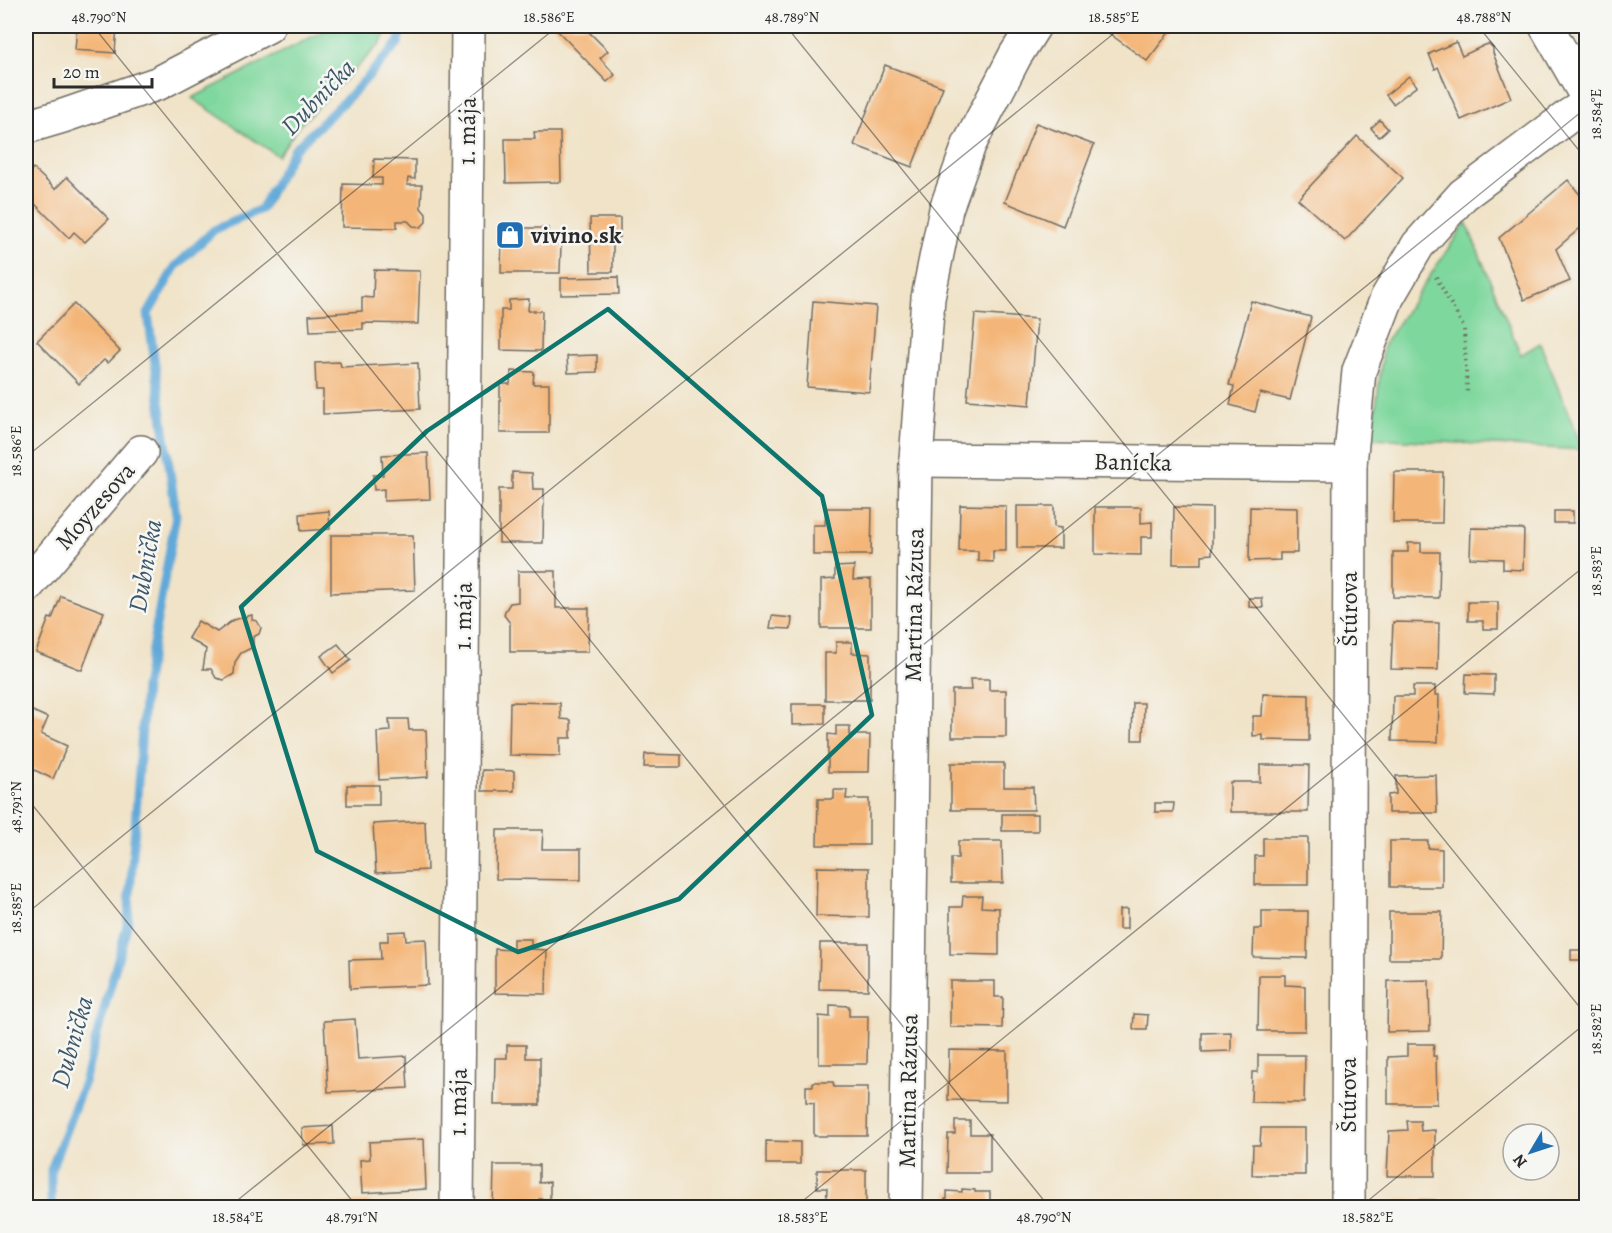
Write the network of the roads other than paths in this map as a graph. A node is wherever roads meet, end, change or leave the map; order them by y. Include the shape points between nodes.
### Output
1 (268, 26) edge
2 (468, 26) edge
3 (1034, 26) edge
4 (1546, 26) edge
5 (1587, 95) edge
6 (1587, 105) edge
7 (26, 127) edge
8 (141, 452) dead end
9 (916, 460) junction
10 (1350, 464) junction
11 (26, 587) edge
12 (457, 1208) edge
13 (906, 1208) edge
14 (1348, 1208) edge

1 - 7 street via 159,82
2 - 12 street, 1. mája
3 - 9 street, Martina Rázusa via 969,144 946,209 928,298
4 - 5 street
6 - 10 street, Štúrova via 1463,195 1418,245 1387,298 1359,371
8 - 11 street, Moyzesova
9 - 10 street, Banícka
9 - 13 street, Martina Rázusa
10 - 14 street, Štúrova

